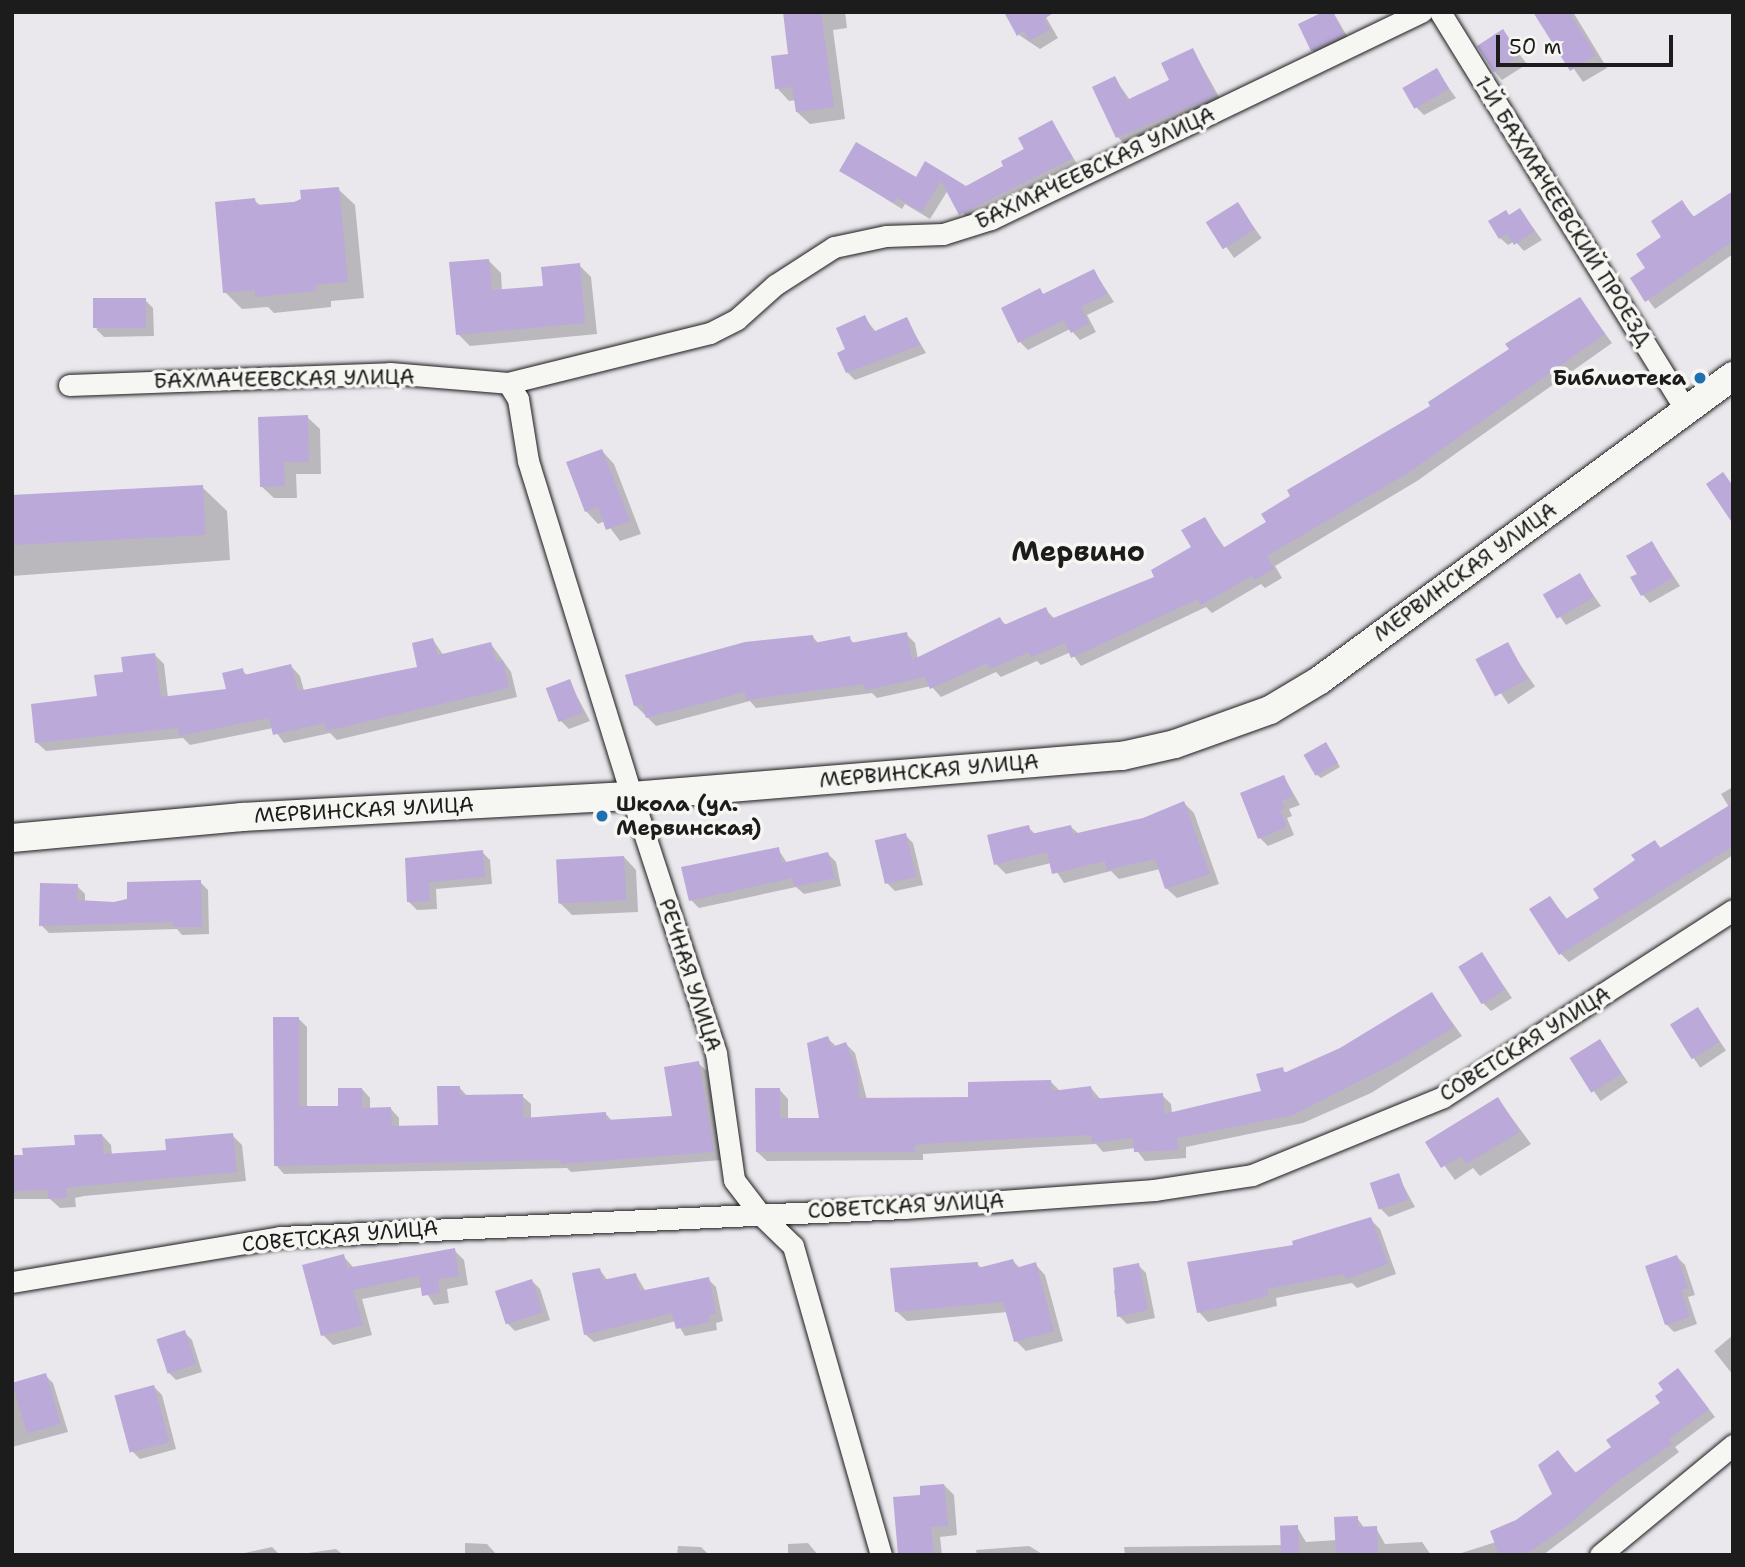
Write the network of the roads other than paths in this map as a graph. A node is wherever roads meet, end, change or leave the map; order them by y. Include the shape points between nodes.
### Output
1 (1422, 12) edge
2 (1440, 12) edge
3 (1733, 376) edge
4 (508, 383) junction
5 (69, 385) dead end
6 (1686, 410) junction
7 (632, 796) junction
8 (12, 838) edge
9 (1733, 910) edge
10 (760, 1214) junction
11 (12, 1282) edge
12 (1733, 1445) edge
13 (881, 1555) edge
14 (1600, 1555) edge

1 - 4 street, БАХМАЧЕЕВСКАЯ УЛИЦА via 991,219 943,234 886,236 834,247 775,285 737,319 710,333
2 - 6 street, 1-Й БАХМАЧЕЕВСКИЙ ПРОЕЗД
3 - 6 street, МЕРВИНСКАЯ УЛИЦА
4 - 5 street, БАХМАЧЕЕВСКАЯ УЛИЦА via 390,373
4 - 7 street, РЕЧНАЯ УЛИЦА via 517,399 528,461
6 - 7 street, МЕРВИНСКАЯ УЛИЦА via 1320,680 1270,710 1222,731 1122,756
7 - 8 street, МЕРВИНСКАЯ УЛИЦА via 242,817
7 - 10 street, РЕЧНАЯ УЛИЦА via 716,1053 734,1180
9 - 10 street, СОВЕТСКАЯ УЛИЦА via 1443,1097 1252,1175 1154,1190
10 - 11 street, СОВЕТСКАЯ УЛИЦА via 280,1237
10 - 13 street, РЕЧНАЯ УЛИЦА via 793,1246
12 - 14 street

